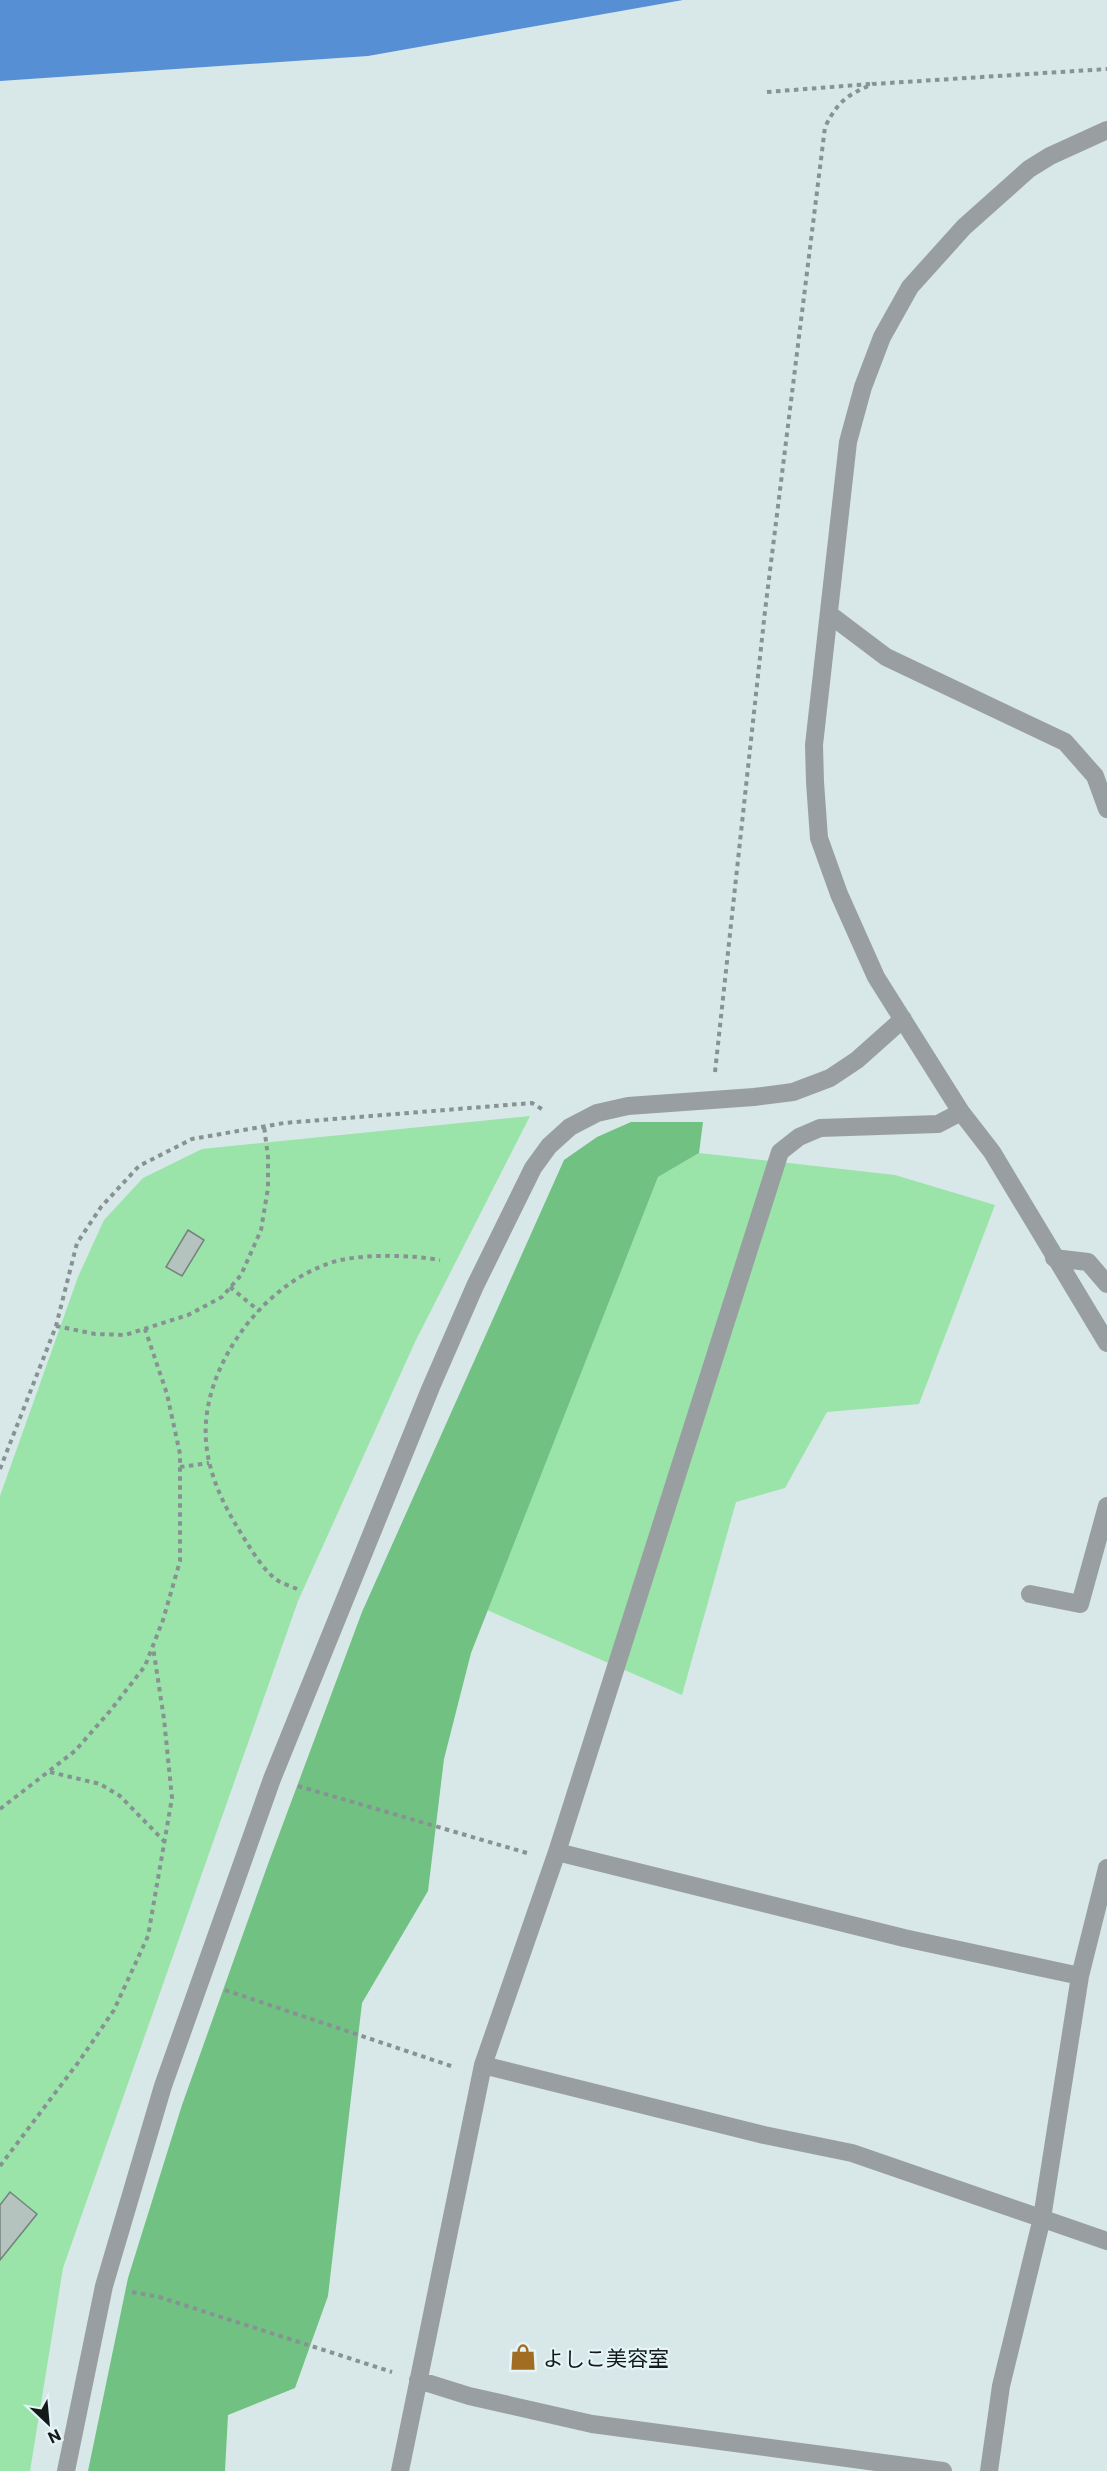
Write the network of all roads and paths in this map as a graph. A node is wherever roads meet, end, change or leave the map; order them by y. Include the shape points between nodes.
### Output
1 (873, 84) dead end
2 (767, 92) dead end
3 (1107, 130) edge
4 (829, 614) junction
5 (1107, 809) edge
6 (903, 1019) junction
7 (961, 1112) junction
8 (264, 1126) junction
9 (570, 1127) junction
10 (1054, 1258) junction
11 (440, 1260) dead end
12 (1107, 1284) edge
13 (230, 1287) junction
14 (259, 1311) junction
15 (56, 1326) junction
16 (145, 1329) junction
17 (1107, 1343) edge
18 (209, 1462) junction
19 (180, 1467) junction
20 (0, 1469) edge
21 (1107, 1506) edge
22 (297, 1589) dead end
23 (1030, 1594) dead end
24 (153, 1647) junction
25 (49, 1772) junction
26 (272, 1779) junction
27 (0, 1809) edge
28 (165, 1843) junction
29 (555, 1857) junction
30 (1107, 1868) edge
31 (1080, 1976) junction
32 (201, 1982) junction
33 (482, 2070) junction
34 (0, 2166) edge
35 (1042, 2218) junction
36 (1107, 2241) edge
37 (104, 2286) junction
38 (418, 2380) junction
39 (66, 2471) edge
40 (400, 2471) edge
41 (943, 2471) edge
42 (989, 2471) edge

1 - 2 path
3 - 4 street via 1029,169 964,228 910,287 882,337 848,442
4 - 5 street via 886,657 1065,742 1095,776
4 - 6 street via 814,746 819,838 876,977
6 - 7 street
6 - 9 street via 866,1053 830,1078 793,1092 628,1106 597,1113
7 - 10 street via 992,1152
7 - 29 street via 939,1124 820,1128 799,1137 780,1152
8 - 9 path via 532,1103
8 - 13 path via 268,1188 261,1230 241,1275
8 - 15 path via 192,1139 139,1166 101,1207 77,1243
9 - 26 street via 533,1168 475,1286
10 - 12 street via 1088,1262
10 - 17 street
11 - 14 path via 386,1256 340,1260 309,1272 272,1297
13 - 14 path
13 - 16 path via 222,1297 188,1315
14 - 18 path via 244,1325 212,1389 206,1423
15 - 16 path via 95,1334 125,1335
15 - 20 path
16 - 19 path via 167,1394
18 - 19 path
18 - 22 path via 227,1510 244,1539 276,1580
19 - 24 path via 180,1561
21 - 23 street via 1080,1604
24 - 25 path via 146,1666 110,1711 75,1751
24 - 28 path via 172,1798
25 - 27 path
25 - 28 path via 100,1784 120,1796
26 - 29 path
26 - 32 street
28 - 34 path via 148,1936 114,2010
29 - 31 street
29 - 33 street
30 - 31 street
31 - 35 street
32 - 33 path
32 - 37 street via 163,2086
33 - 35 street via 852,2153
33 - 38 street
35 - 36 street
35 - 42 street via 1001,2386
37 - 38 path via 159,2297
37 - 39 street
38 - 40 street
38 - 41 street via 469,2396 592,2424

